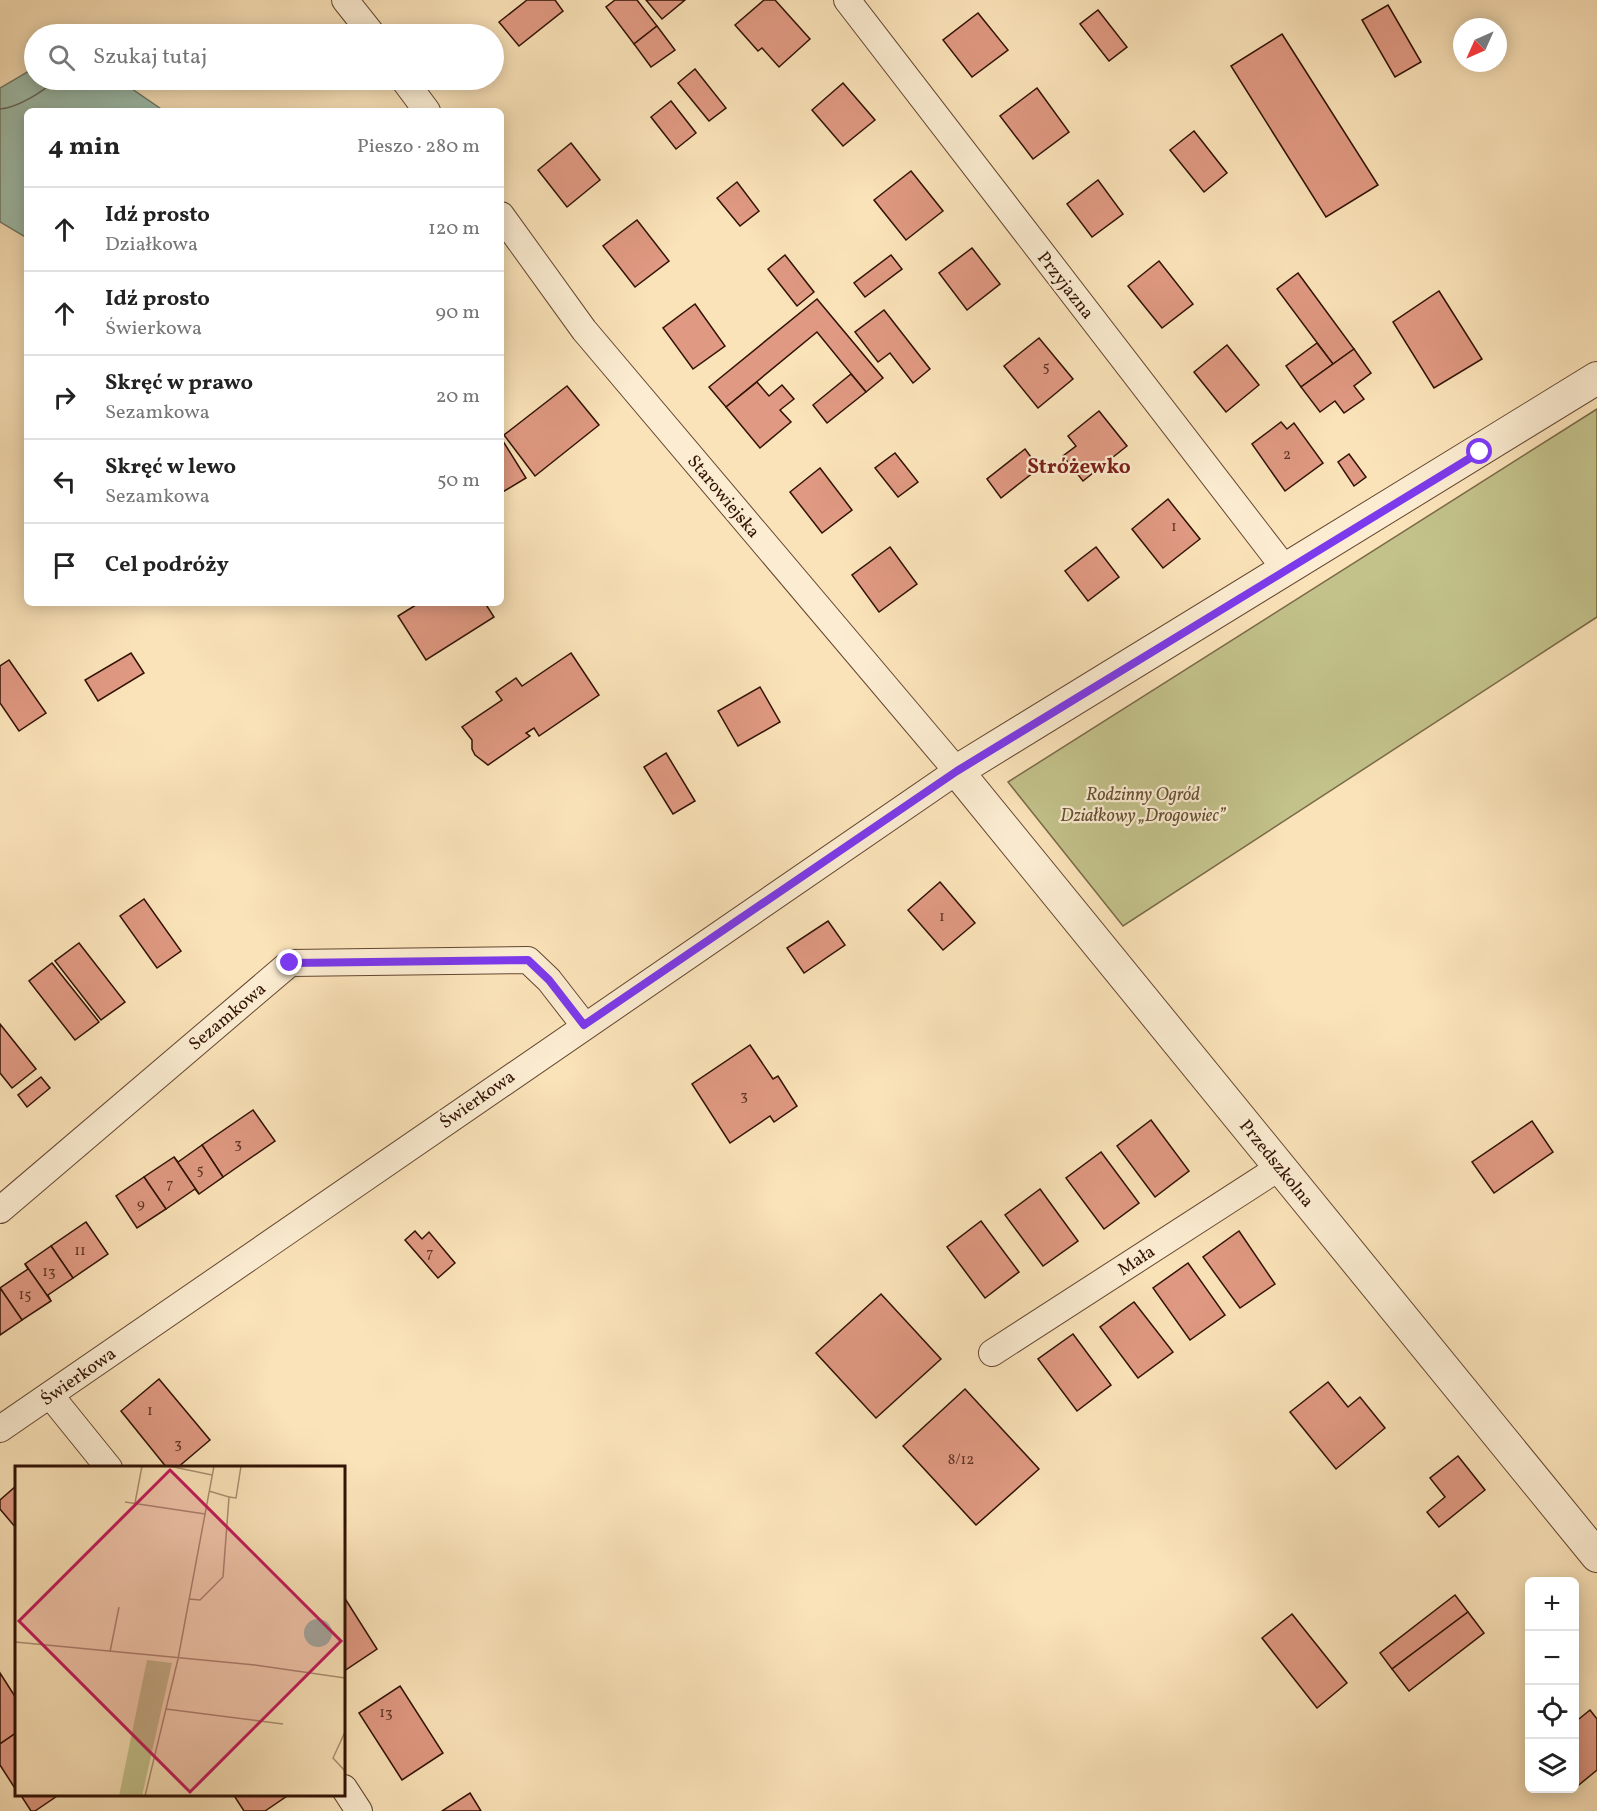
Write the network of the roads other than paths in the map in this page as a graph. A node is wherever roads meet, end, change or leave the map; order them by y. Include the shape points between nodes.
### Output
1 (345, 0) edge
2 (847, 0) edge
3 (364, 24) edge
4 (411, 90) edge
5 (425, 108) edge
6 (504, 218) edge
7 (1597, 378) edge
8 (1286, 570) junction
9 (957, 771) junction
10 (584, 1025) junction
11 (1280, 1167) junction
12 (0, 1210) edge
13 (992, 1353) dead end
14 (50, 1395) junction
15 (0, 1430) edge
16 (108, 1466) edge
17 (1597, 1556) edge
18 (345, 1790) edge
19 (359, 1811) edge

1 - 3 street
2 - 8 street, Przyjazna
4 - 5 street
6 - 9 street, Starowiejska via 584,330
7 - 8 street
8 - 9 street
9 - 10 street, Świerkowa
9 - 11 street, Przedszkolna
10 - 12 street, Sezamkowa via 528,960 290,963
10 - 14 street, Świerkowa
11 - 13 street, Mała
11 - 17 street, Przedszkolna
14 - 15 street, Świerkowa
14 - 16 street
18 - 19 street

